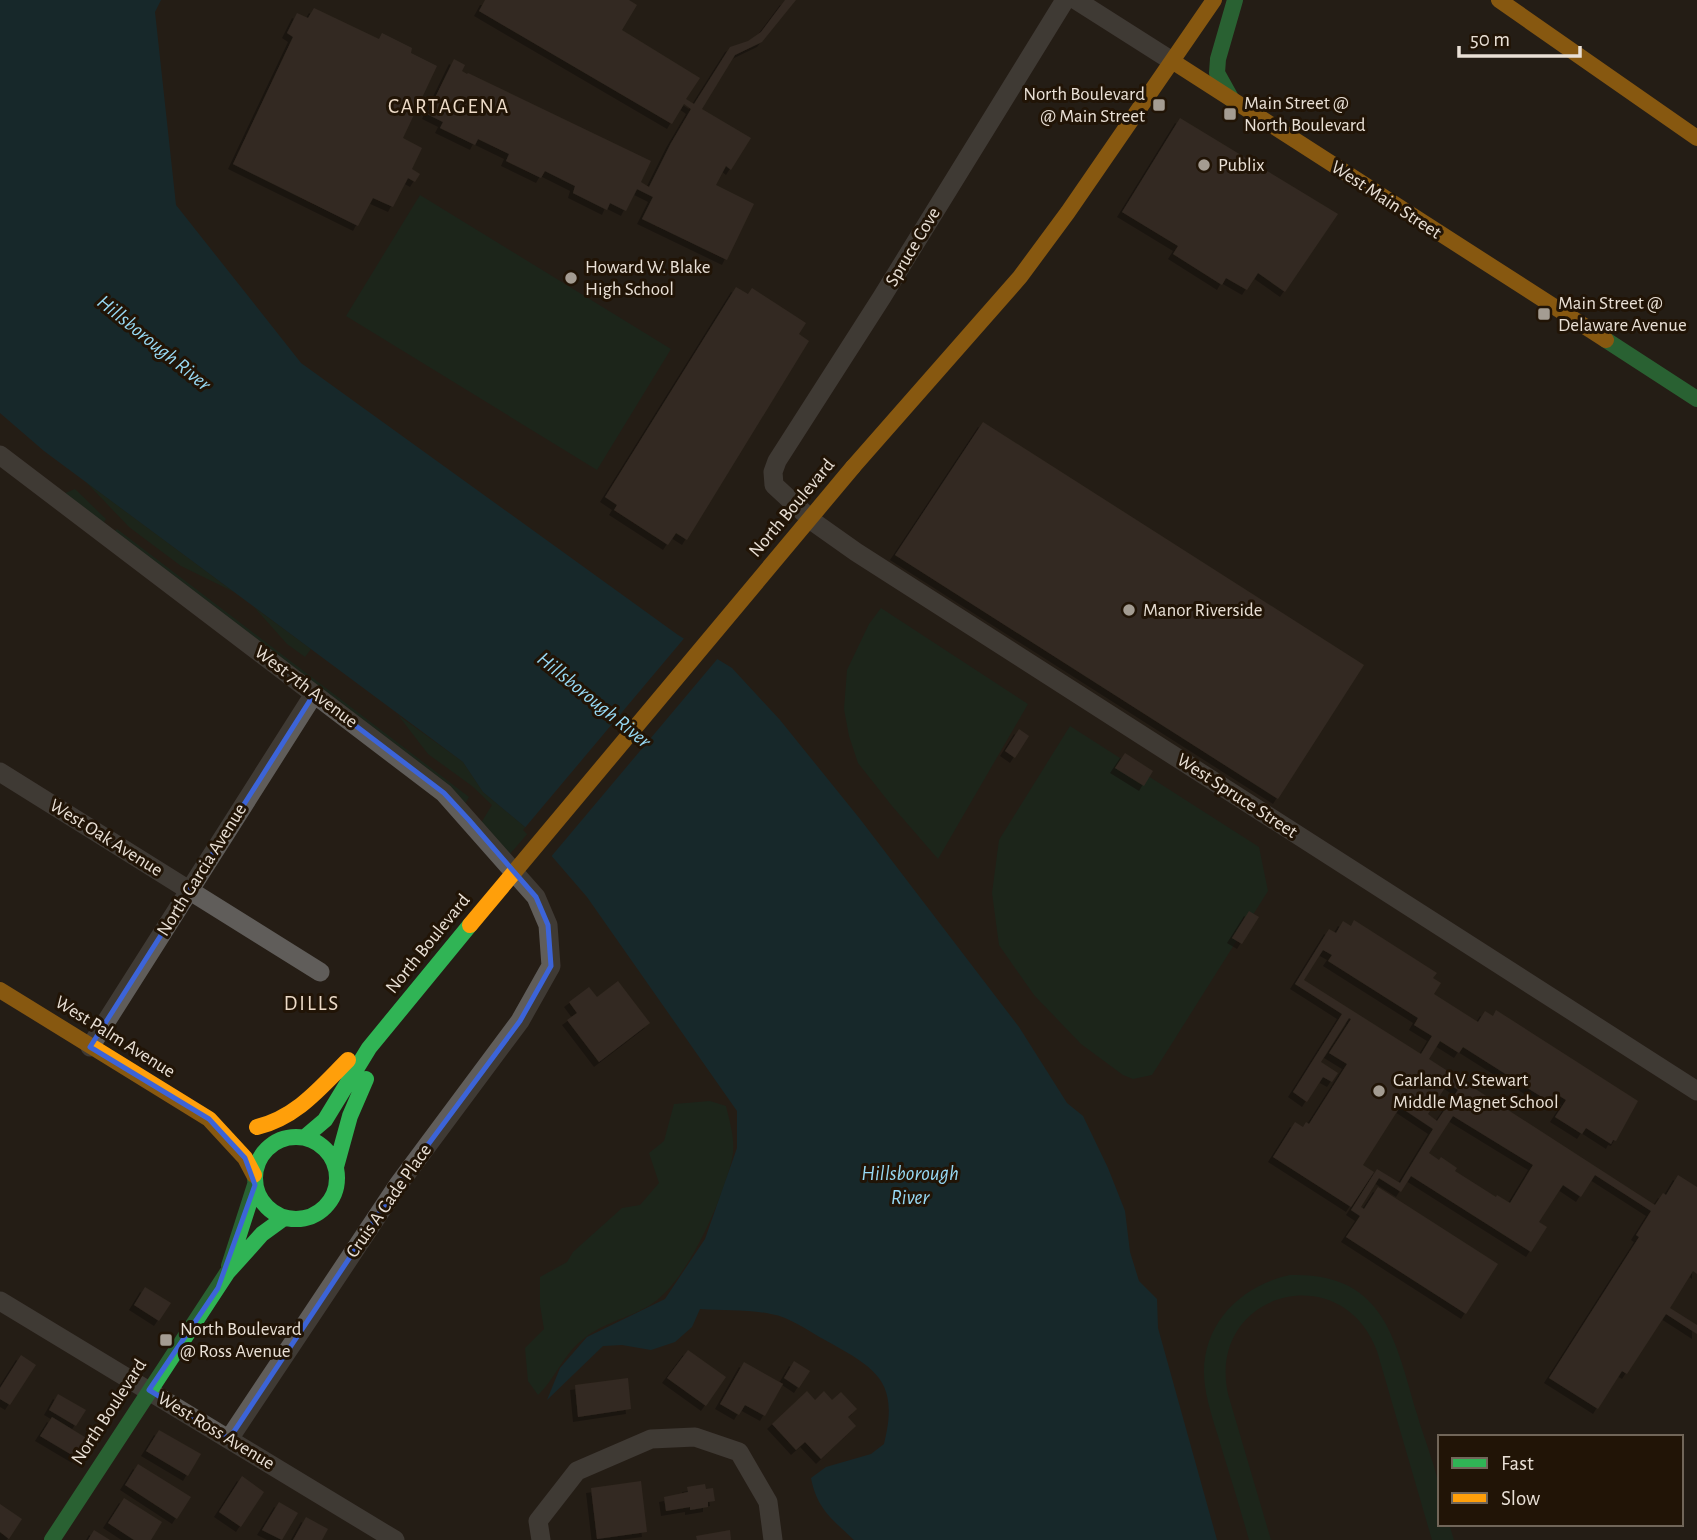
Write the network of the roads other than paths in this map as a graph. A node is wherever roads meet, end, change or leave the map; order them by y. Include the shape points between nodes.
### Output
1 (1065, 0) edge
2 (1076, 0) edge
3 (1214, 0) edge
4 (1236, 0) edge
5 (1499, 0) edge
6 (1172, 61) junction
7 (1233, 102) junction
8 (1697, 138) edge
9 (1697, 399) edge
10 (0, 455) edge
11 (782, 494) joint
12 (314, 694) junction
13 (0, 772) edge
14 (189, 890) junction
15 (551, 966) joint
16 (320, 972) dead end
17 (0, 990) edge
18 (386, 1031) junction
19 (90, 1046) junction
20 (1697, 1091) edge
21 (209, 1119) junction
22 (257, 1127) junction
23 (299, 1137) junction
24 (336, 1167) junction
25 (255, 1180) junction
26 (284, 1218) junction
27 (227, 1273) junction
28 (0, 1301) edge
29 (149, 1390) junction
30 (229, 1438) junction
31 (51, 1540) edge
32 (395, 1540) edge
33 (541, 1540) edge
34 (773, 1540) edge

1 - 11 street, Spruce Cove via 777,461 774,485
2 - 6 street, West Main Street
3 - 6 main road, North Boulevard
4 - 7 main road via 1217,73
5 - 8 main road
6 - 7 main road, West Main Street
6 - 18 main road, North Boulevard, bridge via 1020,277 853,467
7 - 9 main road, West Main Street
10 - 12 street, West 7th Avenue
11 - 20 street, West Spruce Street via 856,552
12 - 14 street, North Garcia Avenue
12 - 15 street, West 7th Avenue via 444,793 536,897 548,925
13 - 14 street, West Oak Avenue
14 - 16 street, West Oak Avenue
14 - 19 street, North Garcia Avenue
15 - 30 street, Cruis A Cade Place via 520,1021 398,1185
17 - 19 main road, West Palm Avenue
18 - 22 main road via 292,1113
18 - 23 main road, North Boulevard via 369,1048 325,1120
18 - 24 main road, North Boulevard via 350,1116
19 - 21 main road, West Palm Avenue
21 - 22 main road, West Palm Avenue
21 - 25 main road, West Palm Avenue via 246,1158
22 - 23 main road, West Palm Avenue
23 - 24 main road via 325,1148
23 - 25 main road via 270,1145 262,1154
24 - 26 main road via 336,1192 321,1212 297,1220
25 - 26 main road via 262,1202
25 - 27 main road, North Boulevard
26 - 27 main road, North Boulevard via 262,1234
27 - 29 main road, North Boulevard
28 - 29 street, West Ross Avenue
29 - 30 street, West Ross Avenue
29 - 31 main road, North Boulevard
30 - 32 street, West Ross Avenue
33 - 34 street via 538,1521 578,1471 651,1439 695,1437 739,1452 768,1502

